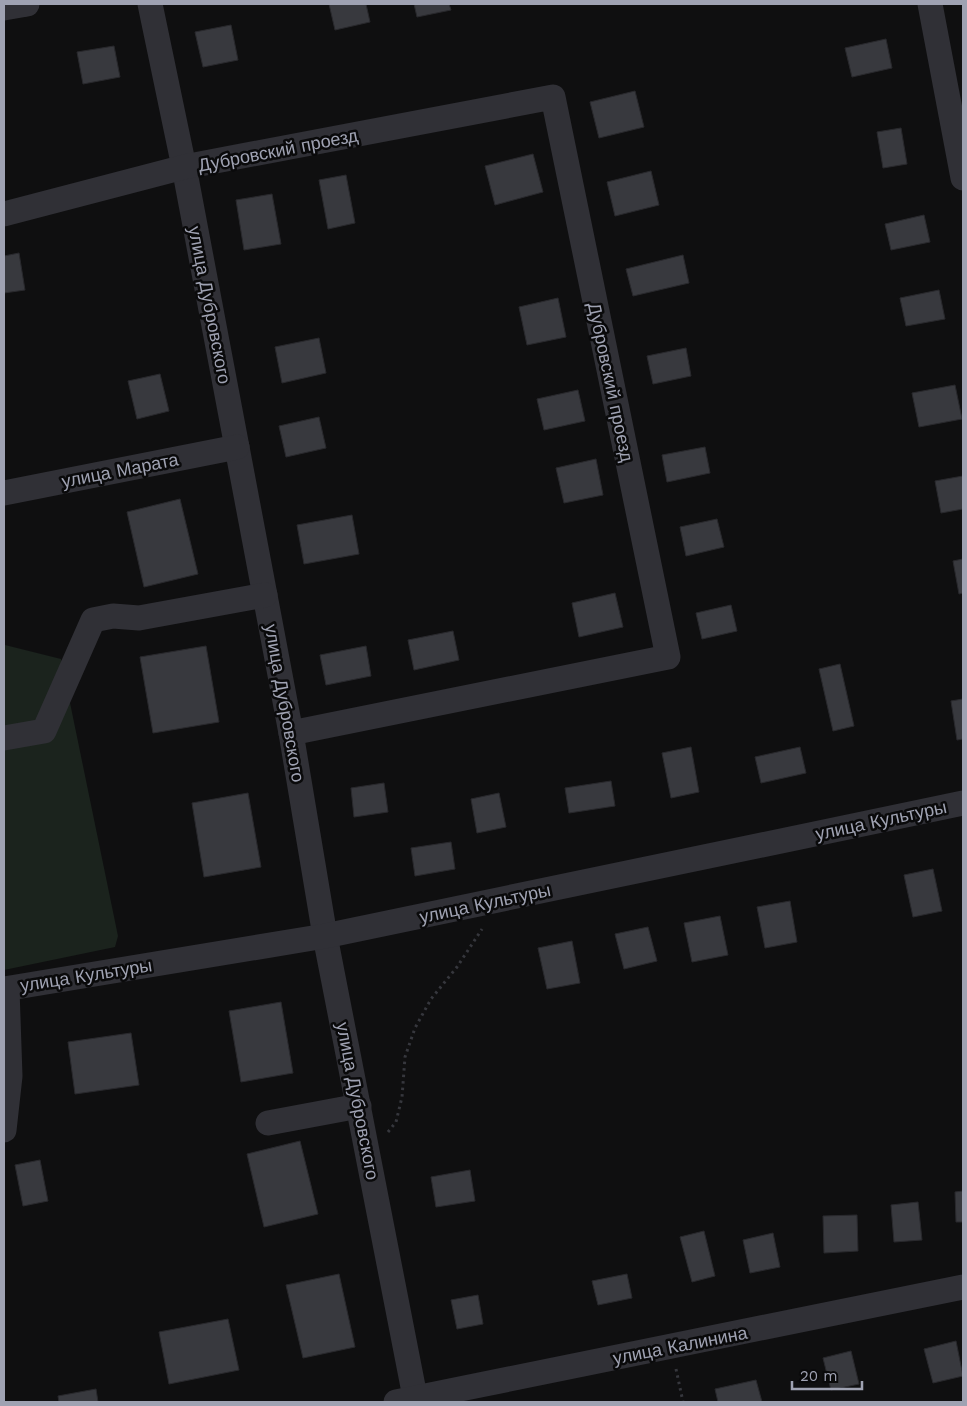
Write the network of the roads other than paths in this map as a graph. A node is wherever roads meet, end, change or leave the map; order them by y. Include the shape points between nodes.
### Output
1 (27, 4) edge
2 (150, 4) edge
3 (930, 4) edge
4 (4, 8) edge
5 (184, 168) junction
6 (963, 178) edge
7 (4, 214) edge
8 (237, 447) junction
9 (4, 493) edge
10 (265, 595) junction
11 (291, 733) junction
12 (4, 738) edge
13 (963, 803) edge
14 (326, 936) junction
15 (5, 989) edge
16 (359, 1106) junction
17 (268, 1123) dead end
18 (4, 1130) edge
19 (963, 1287) edge
20 (410, 1401) edge

1 - 4 street
2 - 5 street, улица Дубровского
3 - 6 street
5 - 7 street
5 - 8 street, улица Дубровского
5 - 11 street, Дубровский проезд via 553,97 668,657
8 - 9 street, улица Марата
8 - 10 street, улица Дубровского
10 - 11 street, улица Дубровского
10 - 12 street via 138,618 113,616 93,620 44,731
11 - 14 street, улица Дубровского
13 - 14 street, улица Культуры
14 - 15 street, улица Культуры
14 - 16 street, улица Дубровского
15 - 18 street via 10,1076
16 - 17 street
16 - 20 street, улица Дубровского
19 - 20 street, улица Калинина

